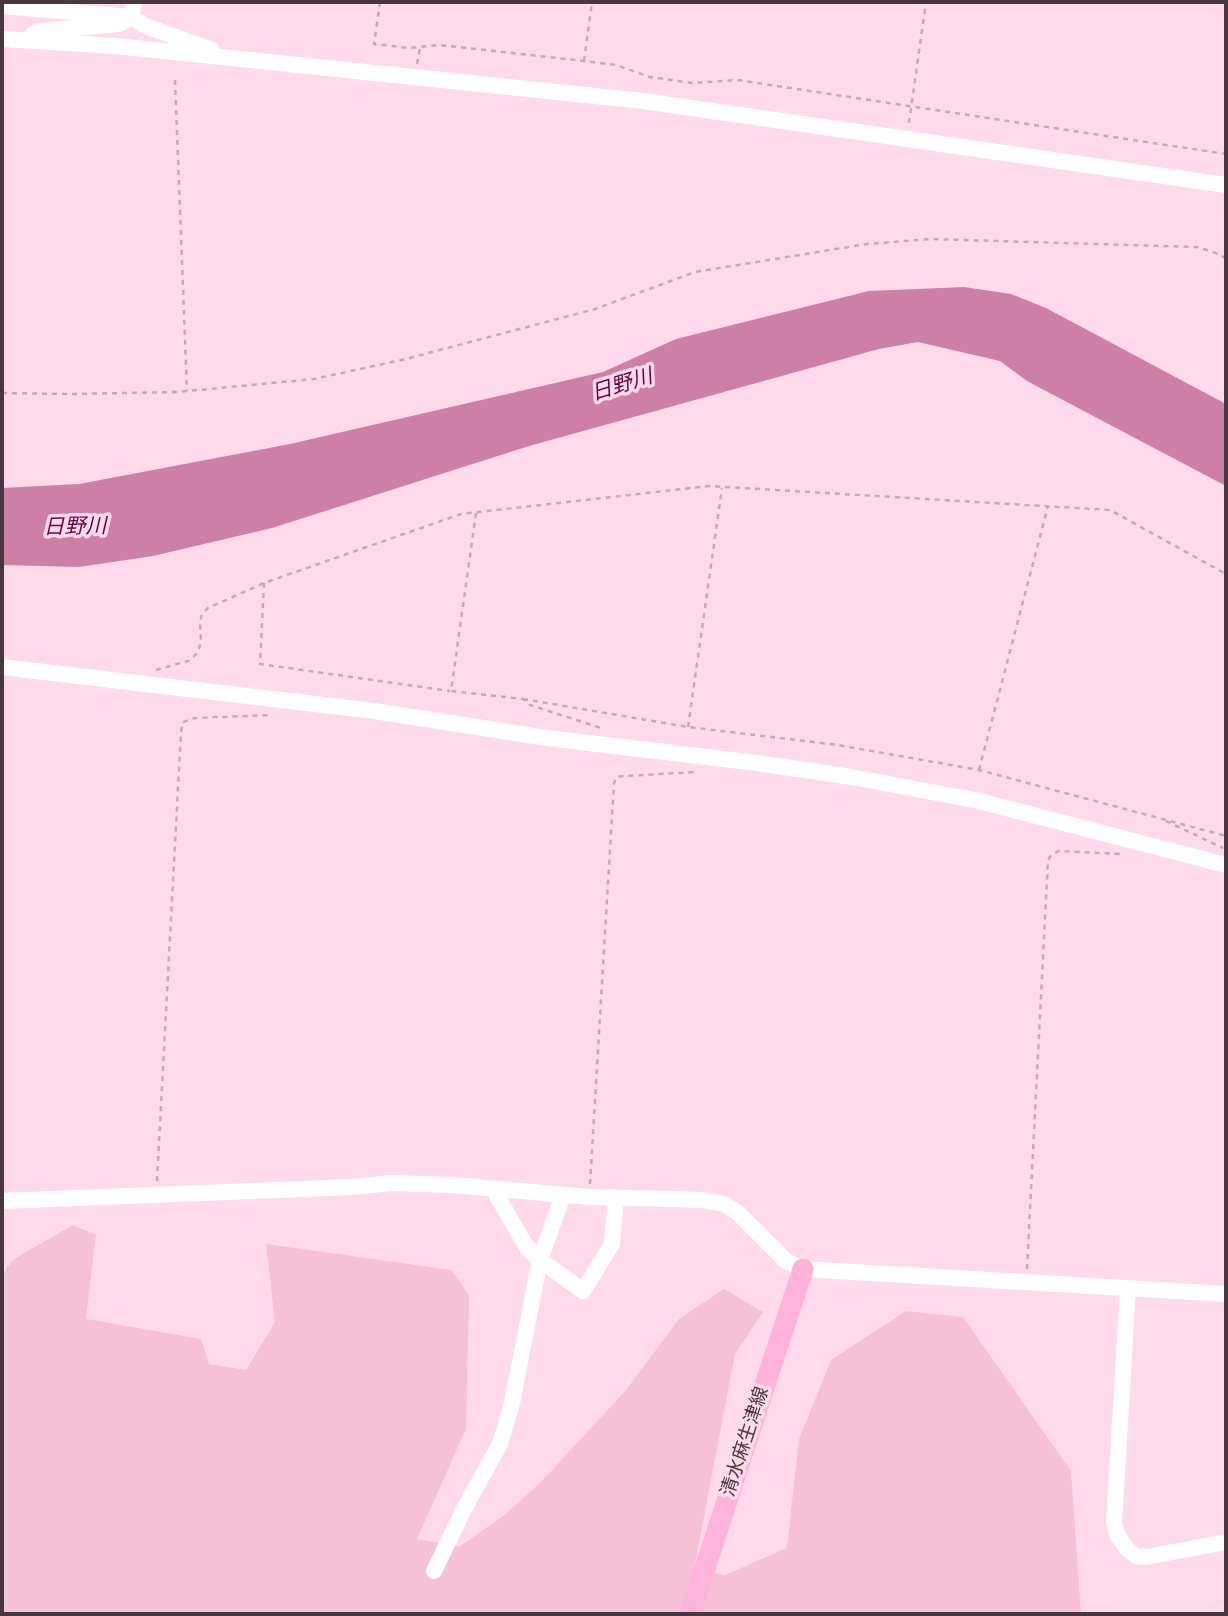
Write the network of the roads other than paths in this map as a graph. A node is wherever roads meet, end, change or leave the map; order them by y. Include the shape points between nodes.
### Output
1 (2, 6) edge
2 (66, 6) edge
3 (132, 9) edge
4 (9, 39) edge
5 (240, 59) junction
6 (1226, 185) edge
7 (2, 667) edge
8 (1226, 865) edge
9 (493, 1189) junction
10 (563, 1195) junction
11 (616, 1198) junction
12 (2, 1201) edge
13 (540, 1260) junction
14 (803, 1269) junction
15 (1128, 1289) junction
16 (1226, 1294) edge
17 (1226, 1542) edge
18 (434, 1571) dead end
19 (690, 1614) edge

1 - 2 street
2 - 3 street
3 - 4 street via 119,24 40,31
3 - 5 street via 146,26
4 - 5 street
5 - 6 street via 643,101
7 - 8 street via 374,711 852,777 979,801
9 - 10 street
9 - 12 street via 392,1183
9 - 13 street via 526,1246
10 - 11 street
10 - 13 street
11 - 13 street via 612,1244 583,1291
11 - 14 street via 724,1204 786,1261
13 - 18 street via 500,1444
14 - 15 street
14 - 19 main road, 清水麻生津線
15 - 16 street
15 - 17 street via 1114,1523 1118,1536 1136,1556 1146,1557

